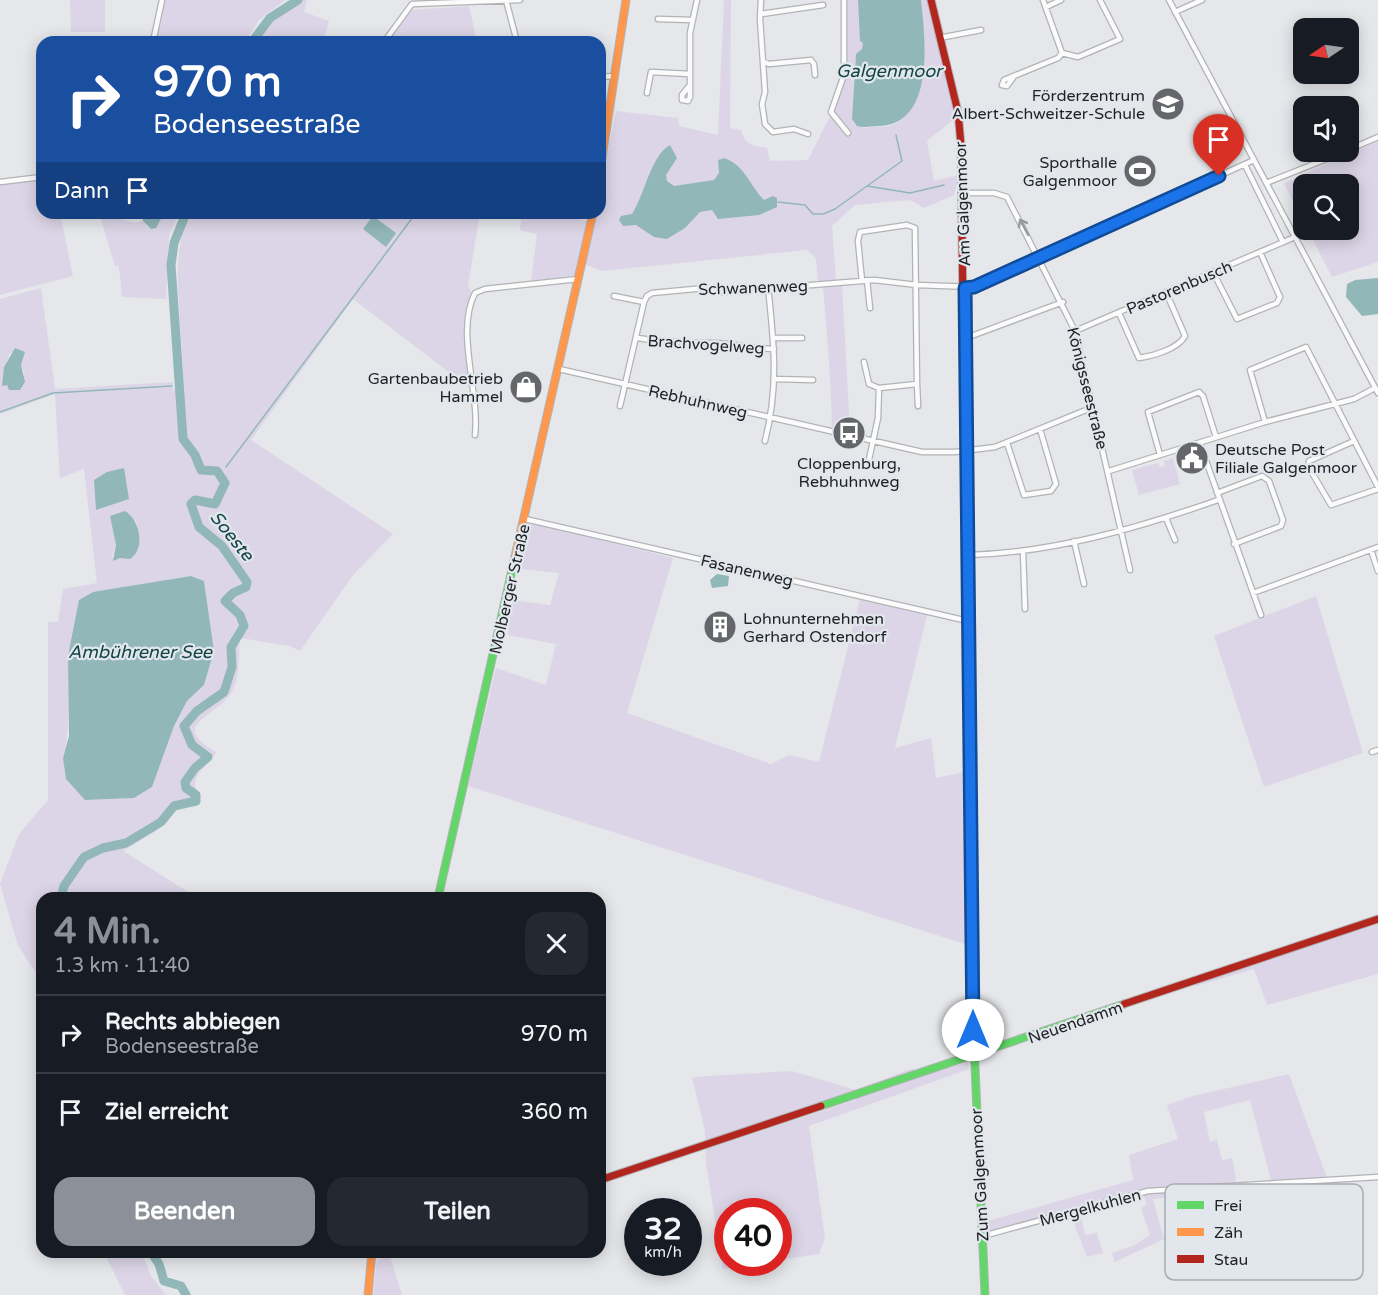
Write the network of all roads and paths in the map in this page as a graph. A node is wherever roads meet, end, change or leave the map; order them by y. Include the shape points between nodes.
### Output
1 (162, 0) edge
2 (520, 0) edge
3 (626, 0) edge
4 (697, 0) edge
5 (761, 0) edge
6 (844, 0) edge
7 (931, 0) edge
8 (1043, 0) edge
9 (1061, 0) edge
10 (1100, 0) edge
11 (1169, 0) edge
12 (1202, 0) edge
13 (506, 1) edge
14 (823, 5) dead end
15 (1046, 7) junction
16 (1175, 12) junction
17 (761, 14) junction
18 (658, 19) dead end
19 (693, 20) junction
20 (981, 30) dead end
21 (154, 36) edge
22 (388, 36) edge
23 (515, 36) edge
24 (939, 38) junction
25 (1062, 53) junction
26 (764, 62) junction
27 (690, 74) junction
28 (815, 75) dead end
29 (615, 76) junction
30 (606, 77) edge
31 (1013, 78) dead end
32 (690, 85) dead end
33 (647, 93) dead end
34 (606, 133) edge
35 (848, 133) dead end
36 (807, 135) dead end
37 (1378, 137) edge
38 (1359, 145) edge
39 (1254, 160) junction
40 (1319, 162) edge
41 (1245, 165) junction
42 (36, 178) edge
43 (0, 182) edge
44 (1266, 183) junction
45 (963, 193) junction
46 (591, 219) edge
47 (1293, 233) edge
48 (1293, 238) edge
49 (1297, 240) edge
50 (1283, 242) junction
51 (1260, 252) junction
52 (1040, 258) junction
53 (1214, 273) junction
54 (578, 279) junction
55 (864, 281) junction
56 (917, 285) junction
57 (768, 287) junction
58 (965, 288) junction
59 (1166, 292) junction
60 (614, 296) dead end
61 (644, 302) junction
62 (1063, 302) junction
63 (870, 308) dead end
64 (1119, 313) junction
65 (1075, 331) junction
66 (637, 338) junction
67 (774, 338) junction
68 (801, 338) dead end
69 (966, 338) junction
70 (774, 349) junction
71 (864, 362) dead end
72 (559, 369) junction
73 (775, 379) junction
74 (813, 380) dead end
75 (625, 384) junction
76 (917, 384) junction
77 (879, 388) junction
78 (1377, 391) edge
79 (1336, 404) junction
80 (620, 406) dead end
81 (918, 406) dead end
82 (1091, 408) junction
83 (771, 418) junction
84 (1265, 422) junction
85 (1040, 429) junction
86 (475, 435) dead end
87 (1216, 437) junction
88 (765, 441) dead end
89 (873, 441) junction
90 (1354, 441) junction
91 (1007, 443) junction
92 (1200, 444) junction
93 (965, 451) junction
94 (1160, 456) junction
95 (868, 464) dead end
96 (1109, 471) junction
97 (1378, 488) edge
98 (1217, 493) junction
99 (1218, 500) junction
100 (1166, 518) junction
101 (525, 519) junction
102 (1123, 530) junction
103 (1175, 540) dead end
104 (1074, 541) junction
105 (1234, 543) junction
106 (1378, 547) edge
107 (1023, 550) junction
108 (1371, 550) junction
109 (968, 555) junction
110 (1130, 570) dead end
111 (1378, 571) edge
112 (1084, 584) dead end
113 (1253, 593) junction
114 (1025, 609) dead end
115 (1261, 615) dead end
116 (968, 621) junction
117 (1378, 750) edge
118 (1372, 752) dead end
119 (439, 892) edge
120 (1378, 919) edge
121 (973, 1056) junction
122 (606, 1177) edge
123 (1378, 1178) edge
124 (1272, 1184) edge
125 (1165, 1190) edge
126 (982, 1236) junction
127 (372, 1258) edge
128 (368, 1295) edge
129 (986, 1295) edge

1 - 21 street
2 - 13 street
3 - 29 street
4 - 19 street
5 - 17 street
6 - 35 street via 844,75 831,112
7 - 24 street, Am Galgenmoor
8 - 15 street
9 - 15 street
10 - 25 street via 1120,39 1078,57
11 - 16 street
12 - 16 street
13 - 22 street via 412,4
13 - 23 street
14 - 17 street
15 - 25 street
16 - 39 street
17 - 26 street
18 - 19 street
19 - 27 street
20 - 24 street
24 - 45 street, Am Galgenmoor via 959,117
25 - 31 street
26 - 28 street via 811,60
26 - 36 street via 765,124 773,132 794,129
27 - 32 street
27 - 33 street via 651,72
29 - 30 street
29 - 34 street
37 - 38 street
39 - 41 street
39 - 44 street
40 - 44 street
41 - 50 street
41 - 52 street
42 - 43 street
44 - 47 street
52 -> 45 street, Königsseestraße via 1007,197
45 - 58 street, Am Galgenmoor
46 - 54 street, Molberger Straße
48 - 50 street, Pastorenbusch
49 - 78 street
50 - 51 street, Pastorenbusch
51 - 53 street, Pastorenbusch
51 - 53 street via 1280,297 1277,303 1237,320
52 - 58 street
52 - 62 street, Königsseestraße
53 - 59 street, Pastorenbusch
54 - 72 street, Molberger Straße
54 - 86 street via 485,289 475,294 469,312 468,351 475,388
55 - 56 street, Schwanenweg
55 - 56 street via 860,232 907,225 915,228 916,233
55 - 57 street, Schwanenweg
55 - 63 street
56 - 58 street, Schwanenweg
56 - 76 street
57 - 61 street, Schwanenweg via 652,293
57 - 67 street
58 - 69 street, Am Galgenmoor
59 - 64 street, Pastorenbusch
59 - 64 street via 1185,336 1182,343 1171,348 1139,358
60 - 61 street
61 - 66 street
62 - 65 street, Königsseestraße
62 - 69 street
64 - 65 street, Pastorenbusch
65 - 82 street, Königsseestraße
66 - 70 street, Brachvogelweg
66 - 75 street
67 - 68 street
67 - 70 street
69 - 93 street, Am Galgenmoor
70 - 73 street
71 - 77 street via 869,384
72 - 75 street, Rebhuhnweg
72 - 101 street, Molberger Straße
73 - 74 street
73 - 83 street
75 - 80 street, Rebhuhnweg
75 - 83 street, Rebhuhnweg
76 - 77 street
76 - 81 street
77 - 89 street
78 - 79 street
79 - 84 street
79 - 84 street via 1309,351 1301,348 1250,370
79 - 90 street
82 - 85 street, Rebhuhnweg
82 - 96 street, Königsseestraße
83 - 88 street, Rebhuhnweg
83 - 89 street, Rebhuhnweg
84 - 87 street
85 - 91 street, Rebhuhnweg
85 - 91 street via 1056,484 1051,492 1024,495
87 - 92 street
87 - 94 street via 1203,396 1199,392 1190,394 1148,412
89 - 93 street, Rebhuhnweg via 922,452
89 - 95 street
90 - 97 street
90 - 97 street via 1316,457 1308,466 1331,505
91 - 93 street, Rebhuhnweg
92 - 94 street
92 - 98 street
93 - 109 street, Am Galgenmoor
94 - 96 street
96 - 102 street, Königsseestraße
98 - 99 street
98 - 105 street via 1262,477 1269,481 1283,520 1276,528
99 - 100 street
99 - 105 street
100 - 102 street
100 - 103 street
101 - 116 street, Fasanenweg
101 - 119 street, Molberger Straße
102 - 104 street
102 - 110 street, Königsseestraße
104 - 107 street
104 - 112 street
105 - 113 street
106 - 108 street
107 - 109 street
107 - 114 street
108 - 111 street
108 - 113 street
109 - 116 street, Am Galgenmoor
113 - 115 street
116 - 121 street, Am Galgenmoor
117 - 118 street
120 - 121 street, Neuendamm
121 - 122 street, Neuendamm
121 - 126 street, Zum Galgenmoor
123 - 124 street, Mergelkuhlen
125 - 126 street, Mergelkuhlen via 1148,1191
126 - 129 street, Zum Galgenmoor
127 - 128 street

